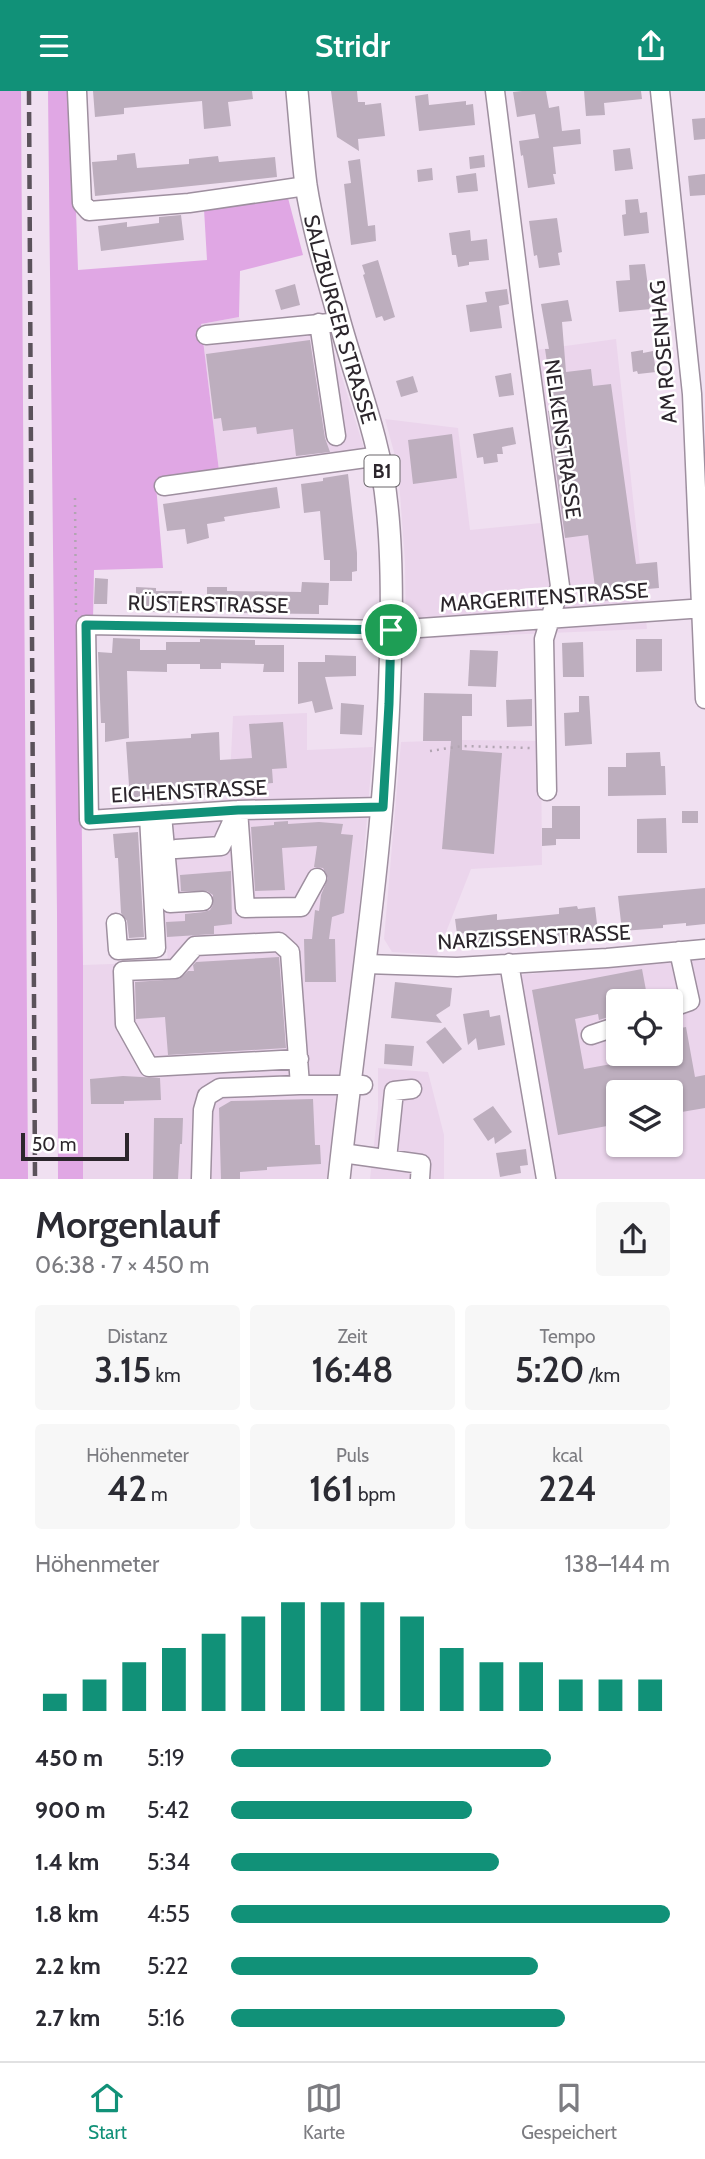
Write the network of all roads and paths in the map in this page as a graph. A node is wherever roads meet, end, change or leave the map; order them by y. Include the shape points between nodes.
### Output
1 (77, 91) edge
2 (297, 91) edge
3 (495, 91) edge
4 (660, 91) edge
5 (306, 187) junction
6 (330, 322) junction
7 (206, 335) dead end
8 (336, 436) dead end
9 (380, 456) junction
10 (164, 486) dead end
11 (75, 498) dead end
12 (703, 608) edge
13 (550, 618) junction
14 (86, 625) junction
15 (391, 630) junction
16 (705, 699) edge
17 (546, 748) junction
18 (430, 751) dead end
19 (547, 792) dead end
20 (383, 807) junction
21 (238, 810) junction
22 (156, 815) junction
23 (176, 849) dead end
24 (317, 878) dead end
25 (204, 901) dead end
26 (116, 923) dead end
27 (705, 949) edge
28 (679, 951) junction
29 (509, 963) junction
30 (366, 964) junction
31 (683, 1003) edge
32 (606, 1030) edge
33 (591, 1035) dead end
34 (299, 1059) junction
35 (300, 1084) junction
36 (356, 1085) junction
37 (412, 1089) dead end
38 (349, 1154) junction
39 (387, 1159) junction
40 (201, 1179) edge
41 (340, 1179) edge
42 (354, 1179) edge
43 (420, 1179) edge
44 (546, 1179) edge

1 - 5 street via 82,203 89,211
2 - 5 main road, SALZBURGER STRASSE / B1
3 - 13 street, NELKENSTRASSE via 560,586
4 - 12 street, AM ROSENHAG via 692,394
5 - 6 main road, SALZBURGER STRASSE / B1
6 - 7 street
6 - 8 street
6 - 9 main road, SALZBURGER STRASSE / B1
9 - 10 street
9 - 15 main road, SALZBURGER STRASSE / B1 via 387,506
11 - 14 path via 76,617
12 - 13 street, MARGERITENSTRASSE
12 - 16 street, AM ROSENHAG
13 - 15 street, MARGERITENSTRASSE
13 - 17 street, NELKENSTRASSE via 544,639
14 - 15 street, RÜSTERSTRASSE
14 - 22 street, EICHENSTRASSE via 89,820
15 - 20 main road, SALZBURGER STRASSE / B1
17 - 18 path via 462,746
17 - 19 street, NELKENSTRASSE
20 - 21 street, EICHENSTRASSE
20 - 30 main road, SALZBURGER STRASSE / B1
21 - 22 street, EICHENSTRASSE
21 - 23 street via 221,846
21 - 24 street via 246,908 301,907
22 - 25 street via 170,903
22 - 26 street via 156,948 118,950
27 - 28 street, NARZISSENSTRASSE
28 - 29 street, NARZISSENSTRASSE
28 - 31 street via 690,1001
29 - 30 street, NARZISSENSTRASSE via 457,967
29 - 44 street
30 - 36 main road, SALZBURGER STRASSE / B1
32 - 33 street
34 - 34 street via 290,952 279,942 195,946 176,968 123,971 125,1024 149,1067
34 - 35 street
35 - 36 street
35 - 40 street via 220,1088 207,1096
36 - 38 main road, SALZBURGER STRASSE / B1
37 - 39 street via 394,1091
38 - 39 street
38 - 41 main road, SALZBURGER STRASSE / B1
38 - 42 main road, SALZBURGER STRASSE / B1
39 - 43 street via 421,1164

